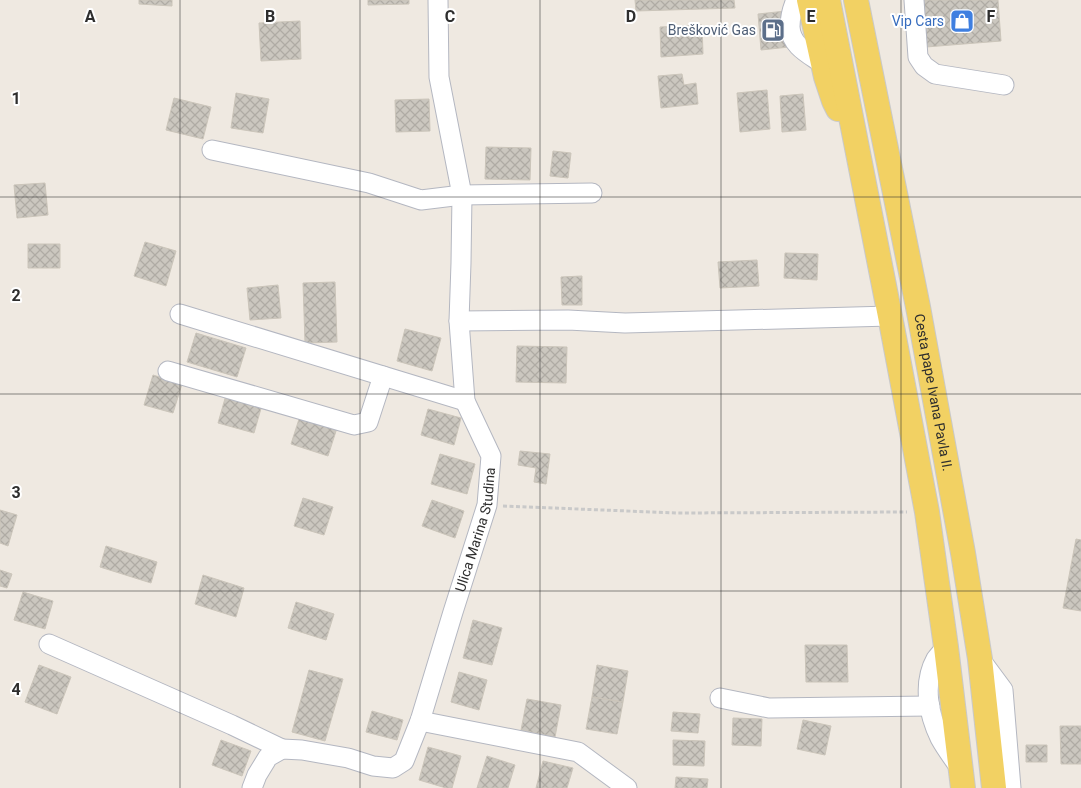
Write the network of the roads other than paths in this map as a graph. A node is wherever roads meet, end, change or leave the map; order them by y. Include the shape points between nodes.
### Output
1 (438, 0) edge
2 (796, 0) edge
3 (809, 0) edge
4 (828, 0) edge
5 (914, 0) edge
6 (858, 4) edge
7 (823, 64) junction
8 (1004, 85) dead end
9 (853, 128) junction
10 (212, 150) dead end
11 (592, 193) dead end
12 (462, 195) junction
13 (180, 314) dead end
14 (890, 316) junction
15 (459, 321) junction
16 (168, 371) dead end
17 (384, 376) junction
18 (465, 401) junction
19 (49, 644) dead end
20 (946, 647) junction
21 (980, 659) junction
22 (720, 698) dead end
23 (930, 706) junction
24 (420, 721) junction
25 (282, 749) junction
26 (962, 779) edge
27 (252, 788) edge
28 (627, 788) edge
29 (994, 788) edge
30 (1011, 788) edge

1 - 12 street, Ulica Marina Studina via 439,76
2 - 7 street via 790,18 790,33 800,48
3 - 7 main road
4 - 9 main road, Cesta pape Ivana Pavla II.
5 - 8 street via 918,57 924,66 935,74
6 - 21 main road, Cesta pape Ivana Pavla II. via 918,307
7 - 9 main road via 834,102
9 - 14 main road, Cesta pape Ivana Pavla II.
10 - 12 street via 369,183 421,200
11 - 12 street
12 - 15 street, Ulica Marina Studina
13 - 17 street
14 - 15 street via 625,322
14 - 20 main road, Cesta pape Ivana Pavla II. via 927,512
15 - 18 street, Ulica Marina Studina
16 - 17 street via 354,425 368,422
17 - 18 street
18 - 24 street, Ulica Marina Studina via 491,456 486,505
19 - 25 street
20 - 23 street via 932,668 928,690
20 - 26 main road, Cesta pape Ivana Pavla II.
21 - 29 main road, Cesta pape Ivana Pavla II.
21 - 30 street via 1003,690
22 - 23 street via 769,708
23 - 26 street via 931,718
24 - 25 street, Ulica Marina Studina via 404,761 393,768
24 - 28 street via 578,752
25 - 27 street via 268,757

